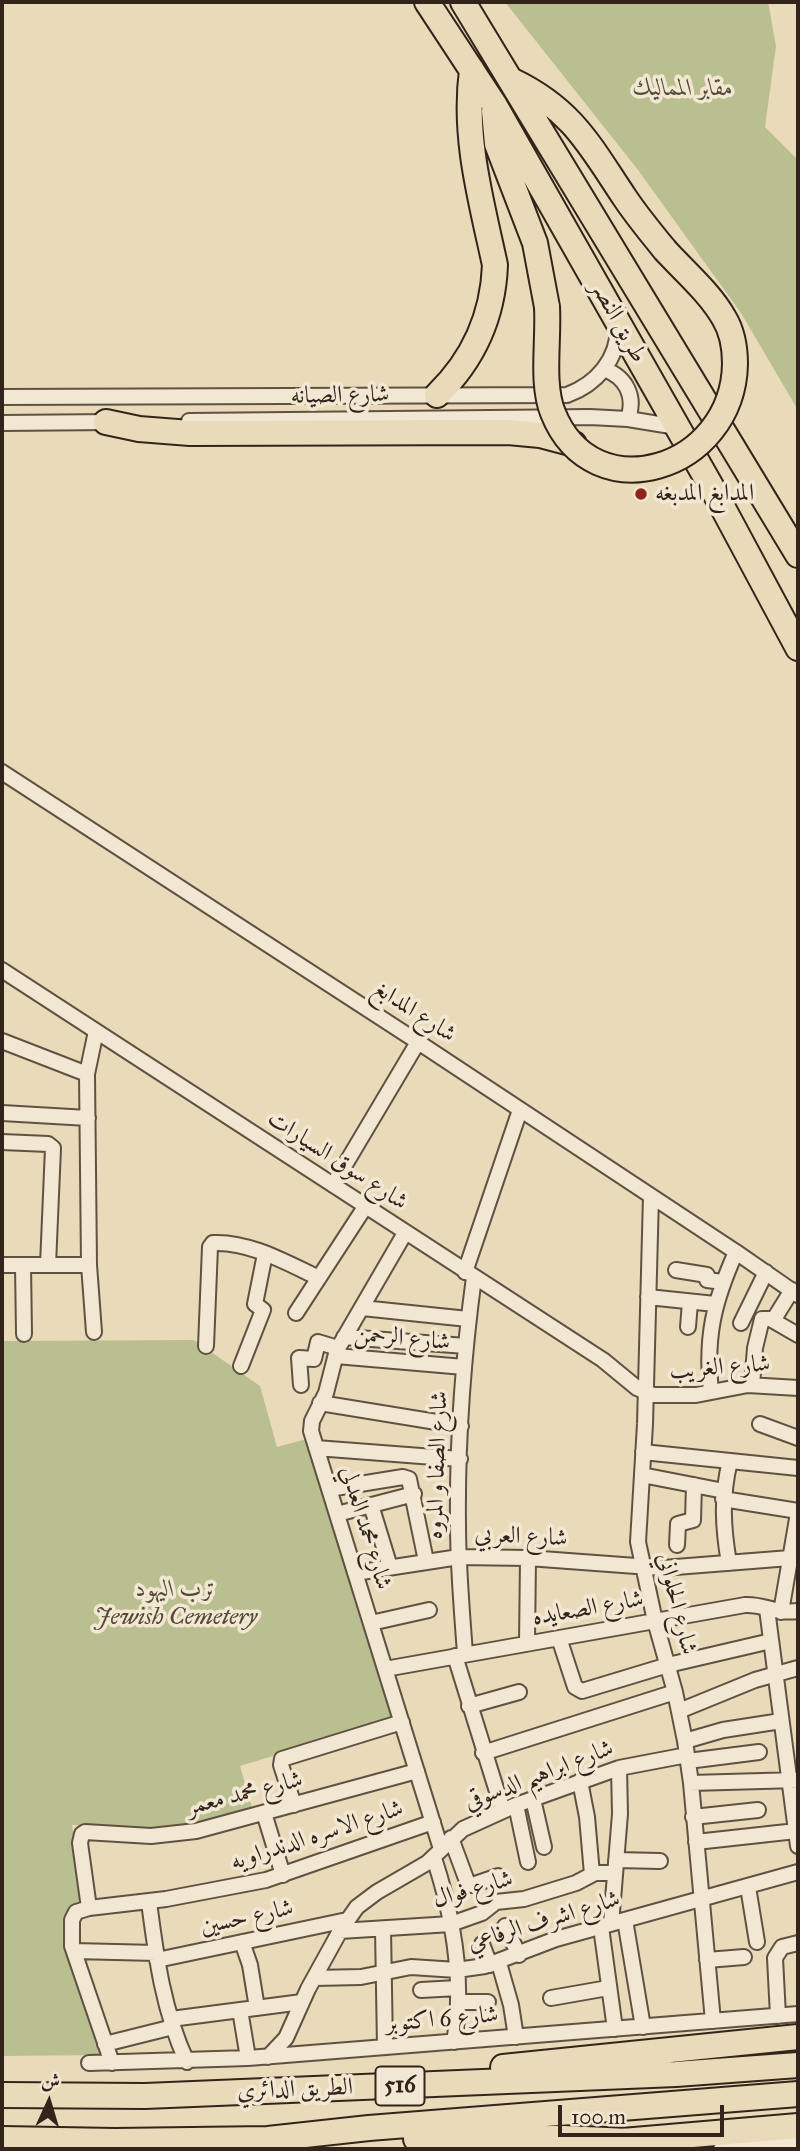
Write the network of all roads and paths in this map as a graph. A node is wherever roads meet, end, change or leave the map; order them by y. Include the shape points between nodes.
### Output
1 (427, 2) edge
2 (463, 2) edge
3 (472, 70) junction
4 (511, 80) junction
5 (494, 104) junction
6 (618, 322) junction
7 (604, 369) junction
8 (437, 396) junction
9 (2, 397) edge
10 (628, 419) junction
11 (106, 422) junction
12 (2, 423) edge
13 (677, 427) junction
14 (574, 444) junction
15 (798, 555) edge
16 (798, 648) edge
17 (2, 772) edge
18 (2, 970) edge
19 (96, 1031) junction
20 (2, 1041) edge
21 (418, 1042) junction
22 (86, 1074) junction
23 (520, 1110) junction
24 (2, 1114) edge
25 (88, 1118) junction
26 (2, 1142) edge
27 (333, 1185) junction
28 (651, 1195) junction
29 (365, 1207) junction
30 (405, 1233) junction
31 (736, 1252) junction
32 (265, 1254) junction
33 (2, 1265) edge
34 (23, 1265) junction
35 (48, 1265) junction
36 (89, 1265) junction
37 (676, 1270) dead end
38 (765, 1272) junction
39 (470, 1275) junction
40 (319, 1278) junction
41 (723, 1282) junction
42 (795, 1293) edge
43 (648, 1297) junction
44 (690, 1301) junction
45 (715, 1304) junction
46 (362, 1308) junction
47 (296, 1313) dead end
48 (468, 1319) junction
49 (772, 1320) junction
50 (741, 1323) dead end
51 (688, 1327) dead end
52 (94, 1332) dead end
53 (24, 1334) dead end
54 (798, 1335) edge
55 (206, 1346) dead end
56 (466, 1346) junction
57 (339, 1347) junction
58 (241, 1366) dead end
59 (464, 1367) junction
60 (301, 1385) dead end
61 (752, 1385) junction
62 (798, 1388) edge
63 (711, 1392) junction
64 (645, 1393) junction
65 (320, 1403) junction
66 (760, 1424) dead end
67 (461, 1426) junction
68 (798, 1438) edge
69 (316, 1448) junction
70 (643, 1452) junction
71 (460, 1459) junction
72 (730, 1461) junction
73 (798, 1468) edge
74 (642, 1475) junction
75 (694, 1486) junction
76 (412, 1487) junction
77 (329, 1489) junction
78 (724, 1495) junction
79 (371, 1505) junction
80 (798, 1512) edge
81 (337, 1514) junction
82 (796, 1532) edge
83 (677, 1545) dead end
84 (458, 1557) junction
85 (790, 1558) junction
86 (528, 1559) junction
87 (426, 1561) junction
88 (729, 1563) junction
89 (390, 1567) junction
90 (643, 1568) junction
91 (355, 1573) junction
92 (429, 1610) dead end
93 (774, 1610) junction
94 (798, 1611) edge
95 (655, 1620) junction
96 (371, 1623) junction
97 (559, 1638) junction
98 (771, 1641) junction
99 (527, 1643) junction
100 (460, 1655) junction
101 (668, 1665) junction
102 (798, 1668) edge
103 (385, 1669) junction
104 (775, 1673) junction
105 (519, 1692) dead end
106 (675, 1692) junction
107 (469, 1706) junction
108 (679, 1712) junction
109 (781, 1721) junction
110 (402, 1722) junction
111 (687, 1752) junction
112 (759, 1752) dead end
113 (483, 1754) junction
114 (619, 1768) junction
115 (417, 1771) junction
116 (793, 1780) edge
117 (580, 1781) junction
118 (691, 1783) junction
119 (533, 1799) junction
120 (294, 1805) junction
121 (510, 1808) junction
122 (758, 1810) dead end
123 (264, 1813) junction
124 (693, 1817) junction
125 (433, 1822) junction
126 (797, 1838) edge
127 (696, 1842) junction
128 (544, 1847) dead end
129 (442, 1848) junction
130 (660, 1861) dead end
131 (528, 1862) dead end
132 (615, 1867) junction
133 (798, 1872) edge
134 (592, 1874) junction
135 (283, 1875) junction
136 (498, 1876) dead end
137 (748, 1887) junction
138 (702, 1900) junction
139 (149, 1902) junction
140 (89, 1908) junction
141 (452, 1924) junction
142 (612, 1924) junction
143 (343, 1926) junction
144 (505, 1926) dead end
145 (383, 1929) junction
146 (242, 1942) junction
147 (757, 1942) dead end
148 (798, 1943) edge
149 (482, 1944) dead end
150 (74, 1951) junction
151 (519, 1955) junction
152 (156, 1956) junction
153 (744, 1957) dead end
154 (707, 1959) junction
155 (494, 1964) junction
156 (457, 1970) junction
157 (384, 1973) junction
158 (314, 1978) junction
159 (608, 1987) junction
160 (421, 1990) dead end
161 (458, 1995) junction
162 (551, 1998) dead end
163 (302, 2002) junction
164 (488, 2002) dead end
165 (257, 2008) junction
166 (240, 2010) junction
167 (798, 2014) edge
168 (778, 2016) junction
169 (713, 2021) junction
170 (172, 2023) junction
171 (642, 2027) junction
172 (615, 2029) junction
173 (516, 2037) junction
174 (798, 2037) edge
175 (454, 2042) junction
176 (105, 2044) junction
177 (384, 2047) junction
178 (268, 2057) junction
179 (248, 2058) junction
180 (187, 2062) junction
181 (89, 2063) dead end
182 (112, 2063) junction
183 (798, 2065) edge
184 (267, 2091) junction
185 (798, 2094) edge
186 (2, 2095) edge
187 (798, 2126) edge
188 (2, 2139) edge
189 (268, 2139) junction
190 (628, 2141) junction
191 (798, 2143) edge
192 (750, 2148) edge
193 (537, 2149) edge
194 (721, 2149) edge

1 - 3 highway, طريق النصر
2 - 4 highway, طريق النصر
3 - 5 highway, طريق النصر
3 - 8 highway via 470,143 495,265 494,280 478,341
4 - 14 highway, bridge via 547,100 579,129 626,200 725,318 735,358 726,407 698,446 680,458 660,467 615,467
4 - 15 highway, طريق النصر
5 - 6 highway, طريق النصر
5 - 14 highway, bridge via 497,144 535,243 547,307 547,391 559,425
6 - 7 street via 614,352
6 - 13 highway, طريق النصر
7 - 8 street, شارع الصيانه via 588,385 567,395
7 - 10 street via 626,385 632,405
8 - 9 street, شارع الصيانه
10 - 11 street, شارع الصيانه
10 - 13 street, شارع الصيانه
11 - 12 street, شارع الصيانه
11 - 14 highway via 181,433 508,432
13 - 16 highway, طريق النصر
17 - 21 street, شارع المدابغ
18 - 19 street, شارع سوق السيارات
19 - 22 street
19 - 27 street, شارع سوق السيارات
20 - 22 street
21 - 23 street, شارع المدابغ
21 - 27 street
22 - 25 street
23 - 28 street, شارع المدابغ
23 - 39 street, شارع الصفا و المروه
24 - 25 street
25 - 36 street
26 - 35 street via 53,1148
27 - 29 street, شارع سوق السيارات
28 - 31 street, شارع المدابغ
28 - 43 street, شارع الحلواني
29 - 30 street, شارع سوق السيارات
29 - 40 street
30 - 39 street, شارع سوق السيارات
30 - 46 street, شارع محمد العدلي
31 - 38 street, شارع المدابغ
31 - 41 street
32 - 40 street
32 - 55 street via 212,1244
32 - 58 street via 255,1304 263,1310
33 - 34 street
34 - 35 street
34 - 53 street
35 - 36 street
36 - 52 street
37 - 41 street
38 - 42 street, شارع المدابغ
38 - 50 street
39 - 48 street, شارع الصفا و المروه
39 - 64 street, شارع سوق السيارات via 603,1360
40 - 47 street
41 - 45 street
42 - 49 street
43 - 44 street
43 - 64 street, شارع الحلواني
44 - 45 street
44 - 51 street
45 - 63 street via 709,1350
46 - 48 street
46 - 57 street, شارع محمد العدلي
48 - 56 street, شارع الصفا و المروه
49 - 54 street
49 - 61 street via 763,1318 760,1326
56 - 57 street
56 - 59 street, شارع الصفا و المروه
57 - 59 street, شارع الرحمن
57 - 60 street via 318,1342 314,1359 299,1359
57 - 65 street, شارع محمد العدلي
59 - 67 street, شارع الصفا و المروه
61 - 62 street, شارع الغريب
61 - 63 street, شارع الغريب
63 - 64 street, شارع الغريب
64 - 70 street, شارع الحلواني
65 - 67 street
65 - 69 street, شارع محمد العدلي via 311,1424
66 - 68 street
67 - 71 street, شارع الصفا و المروه
69 - 71 street
69 - 77 street, شارع محمد العدلي
70 - 72 street
70 - 74 street, شارع الحلواني
71 - 84 street, شارع الصفا و المروه
72 - 73 street
72 - 78 street
74 - 75 street
74 - 90 street, شارع الحلواني via 638,1523
75 - 78 street
75 - 83 street via 693,1520 678,1524
76 - 77 street via 403,1477
76 - 79 street
76 - 87 street
77 - 81 street, شارع محمد العدلي
78 - 80 street
78 - 88 street
79 - 81 street
79 - 89 street
80 - 82 street
81 - 91 street, شارع محمد العدلي
82 - 85 street
84 - 86 street, شارع العربي
84 - 87 street, شارع العربي
84 - 100 street, شارع الصفا و المروه
85 - 88 street, شارع العربي
85 - 93 street
86 - 90 street, شارع العربي
86 - 99 street
87 - 89 street, شارع العربي
88 - 90 street, شارع العربي
89 - 91 street, شارع العربي
90 - 95 street, شارع الحلواني
91 - 96 street, شارع محمد العدلي
92 - 96 street
93 - 94 street, شارع الصعايده
93 - 95 street, شارع الصعايده via 745,1605
93 - 98 street
95 - 97 street, شارع الصعايده
95 - 101 street, شارع الحلواني
96 - 103 street, شارع محمد العدلي
97 - 99 street, شارع الصعايده
97 - 101 street via 580,1691
98 - 101 street
98 - 104 street
99 - 100 street, شارع الصعايده
100 - 103 street, شارع الصعايده
100 - 107 street, شارع الصفا و المروه
101 - 106 street, شارع الحلواني
102 - 104 street
103 - 110 street, شارع محمد العدلي
104 - 108 street
104 - 109 street
105 - 107 street
106 - 108 street, شارع الحلواني
106 - 113 street
107 - 113 street, شارع الصفا و المروه
108 - 111 street, شارع الحلواني
109 - 111 street via 723,1730
109 - 116 street
110 - 115 street, شارع محمد العدلي
110 - 120 street via 282,1759
111 - 112 street
111 - 114 street, شارع ابراهيم الدسوقي
111 - 118 street, شارع الحلواني
113 - 121 street, شارع الصفا و المروه
114 - 117 street, شارع ابراهيم الدسوقي
114 - 132 street
115 - 120 street, شارع محمد معمر
115 - 125 street, شارع محمد العدلي
116 - 118 street
116 - 126 street
117 - 119 street, شارع ابراهيم الدسوقي
117 - 134 street
118 - 124 street, شارع الحلواني
119 - 121 street, شارع ابراهيم الدسوقي
119 - 128 street
120 - 123 street, شارع محمد معمر
121 - 129 street, شارع ابراهيم الدسوقي via 463,1829
121 - 131 street, شارع الصفا و المروه
122 - 124 street
123 - 135 street
123 - 140 street, شارع محمد معمر via 168,1835 82,1834
124 - 127 street, شارع الحلواني
125 - 129 street, شارع محمد العدلي
125 - 135 street, شارع الاسره الدندراويه
126 - 127 street
127 - 138 street, شارع الحلواني
129 - 136 street via 468,1884
129 - 141 street
129 - 143 street, شارع ابراهيم الدسوقي via 366,1899
130 - 132 street, شارع فوال
132 - 134 street, شارع فوال
132 - 142 street
133 - 137 street, شارع اشرف الرفاعي
134 - 141 street, شارع فوال via 524,1899 496,1902 482,1913
135 - 139 street, شارع الاسره الدندراويه
137 - 138 street, شارع اشرف الرفاعي
137 - 147 street
138 - 142 street, شارع اشرف الرفاعي
138 - 154 street, شارع الحلواني
139 - 140 street, شارع الاسره الدندراويه
139 - 152 street
140 - 150 street via 74,1916
141 - 145 street, شارع فوال
141 - 156 street
142 - 151 street, شارع اشرف الرفاعي
142 - 159 street
142 - 171 street
143 - 145 street, شارع فوال
143 - 146 street, شارع حسين
143 - 158 street, شارع ابراهيم الدسوقي
144 - 151 street
145 - 157 street
146 - 152 street, شارع حسين
146 - 165 street
148 - 168 street via 782,1947 775,1958
149 - 155 street
150 - 152 street, شارع حسين
150 - 176 street
151 - 155 street, شارع اشرف الرفاعي
152 - 170 street
153 - 154 street
154 - 169 street, شارع الحلواني
155 - 156 street, شارع اشرف الرفاعي
155 - 173 street via 508,1994
156 - 157 street, شارع اشرف الرفاعي via 419,1967
156 - 161 street
157 - 158 street, شارع اشرف الرفاعي
157 - 177 street
158 - 163 street, شارع ابراهيم الدسوقي
159 - 162 street
159 - 172 street
160 - 161 street
161 - 164 street
161 - 175 street
163 - 165 street
163 - 178 street, شارع ابراهيم الدسوقي via 286,2038
165 - 166 street
166 - 170 street
166 - 179 street
167 - 168 street, شارع 6 اكتوبر
168 - 169 street, شارع 6 اكتوبر
169 - 171 street, شارع 6 اكتوبر
170 - 176 street
170 - 180 street
171 - 172 street, شارع 6 اكتوبر
172 - 173 street, شارع 6 اكتوبر
173 - 175 street, شارع 6 اكتوبر
174 - 184 highway
175 - 177 street, شارع 6 اكتوبر
176 - 182 street
177 - 178 street, شارع 6 اكتوبر
178 - 179 street, شارع 6 اكتوبر
179 - 180 street, شارع 6 اكتوبر
180 - 182 street, شارع 6 اكتوبر
181 - 182 street, شارع 6 اكتوبر
183 - 184 highway, الطريق الدائري / 516
184 - 186 highway, الطريق الدائري / 516
185 - 189 highway, الطريق الدائري / 516
187 - 190 highway
188 - 189 highway, الطريق الدائري / 516
189 - 190 highway
190 - 193 highway
191 - 192 street
192 - 194 street

